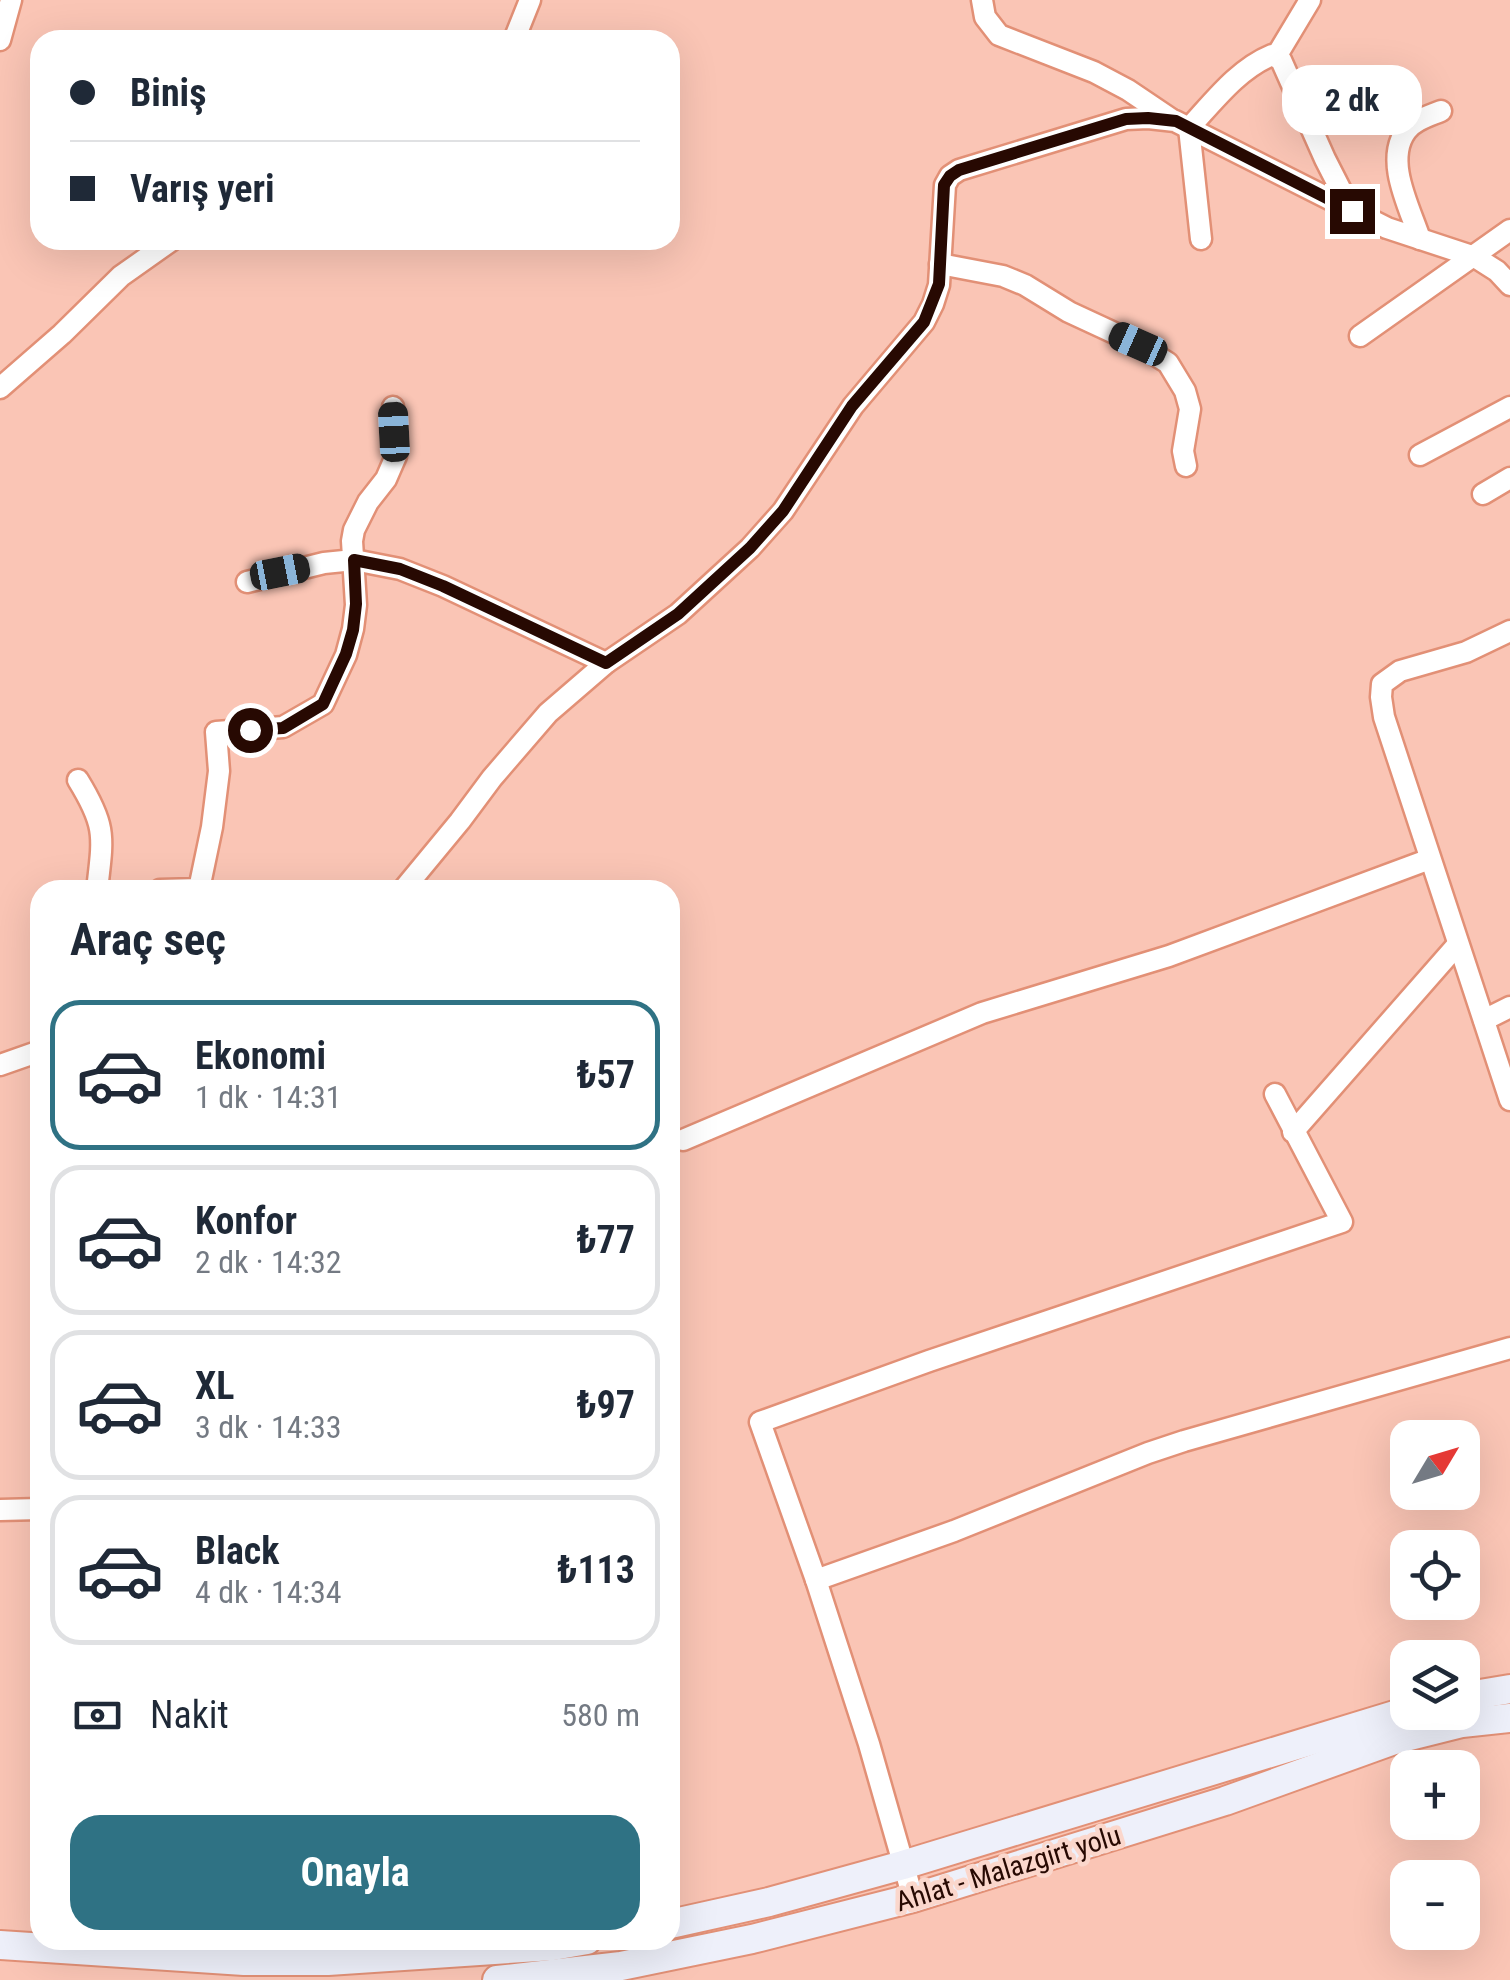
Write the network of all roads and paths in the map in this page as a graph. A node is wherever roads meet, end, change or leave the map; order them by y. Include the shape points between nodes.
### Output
1 (11, 0) edge
2 (530, 0) edge
3 (982, 0) edge
4 (1310, 0) edge
5 (518, 30) edge
6 (0, 40) edge
7 (1277, 56) junction
8 (1440, 111) dead end
9 (1182, 124) junction
10 (1352, 211) junction
11 (1510, 230) edge
12 (1202, 239) dead end
13 (1420, 239) junction
14 (158, 250) edge
15 (1475, 257) junction
16 (940, 264) junction
17 (1510, 285) edge
18 (1360, 336) dead end
19 (0, 388) edge
20 (1510, 407) edge
21 (393, 408) dead end
22 (1420, 456) dead end
23 (1186, 466) dead end
24 (1510, 478) edge
25 (1483, 494) dead end
26 (354, 560) junction
27 (247, 582) dead end
28 (1510, 631) edge
29 (606, 663) junction
30 (78, 780) dead end
31 (1430, 858) junction
32 (98, 880) edge
33 (201, 880) edge
34 (411, 880) edge
35 (1458, 944) junction
36 (1510, 1007) edge
37 (1484, 1020) junction
38 (30, 1054) edge
39 (0, 1065) edge
40 (1275, 1094) dead end
41 (1510, 1100) edge
42 (1293, 1132) junction
43 (682, 1140) dead end
44 (1510, 1348) edge
45 (0, 1510) edge
46 (30, 1510) edge
47 (816, 1580) junction
48 (1510, 1689) edge
49 (1480, 1694) edge
50 (1390, 1716) edge
51 (1510, 1718) edge
52 (903, 1864) junction
53 (913, 1898) junction
54 (680, 1922) edge
55 (0, 1946) edge
56 (30, 1948) edge
57 (61, 1950) edge
58 (493, 1950) edge
59 (497, 1980) edge

1 - 6 street
2 - 5 street
3 - 9 street via 999,35 1094,72
4 - 7 street
7 - 9 street via 1256,62
7 - 10 street
8 - 13 street via 1415,122 1398,146 1399,174
9 - 10 street
9 - 12 street
9 - 16 street via 1126,119 959,170 944,185
10 - 13 street
11 - 15 street
13 - 15 street
14 - 19 street
15 - 17 street
15 - 18 street
16 - 23 street via 1025,285 1168,363 1190,409
16 - 29 street via 924,322 852,406 770,526 678,614
20 - 22 street
21 - 26 street via 396,456 354,530
24 - 25 street
26 - 27 street
26 - 29 street via 443,586
26 - 33 street via 353,630 323,704 283,728 216,732 219,771
28 - 31 street via 1400,671 1382,684 1384,716
29 - 34 street via 519,745
30 - 32 street via 100,822
31 - 35 street
31 - 43 street via 1169,956 982,1013
35 - 37 street
35 - 42 street
36 - 37 street
37 - 41 street
38 - 39 street
40 - 42 street
42 - 47 street via 1342,1222 760,1422
44 - 47 street via 1184,1441
45 - 46 street
47 - 52 street
48 - 49 main road
50 - 52 main road, Ahlat - Malazgirt yolu
51 - 53 main road, Ahlat - Malazgirt yolu via 1462,1722 1394,1740 1225,1801
52 - 53 street
52 - 54 main road, Ahlat - Malazgirt yolu
53 - 59 main road, Ahlat - Malazgirt yolu via 621,1966
55 - 56 main road
57 - 58 main road via 244,1962

